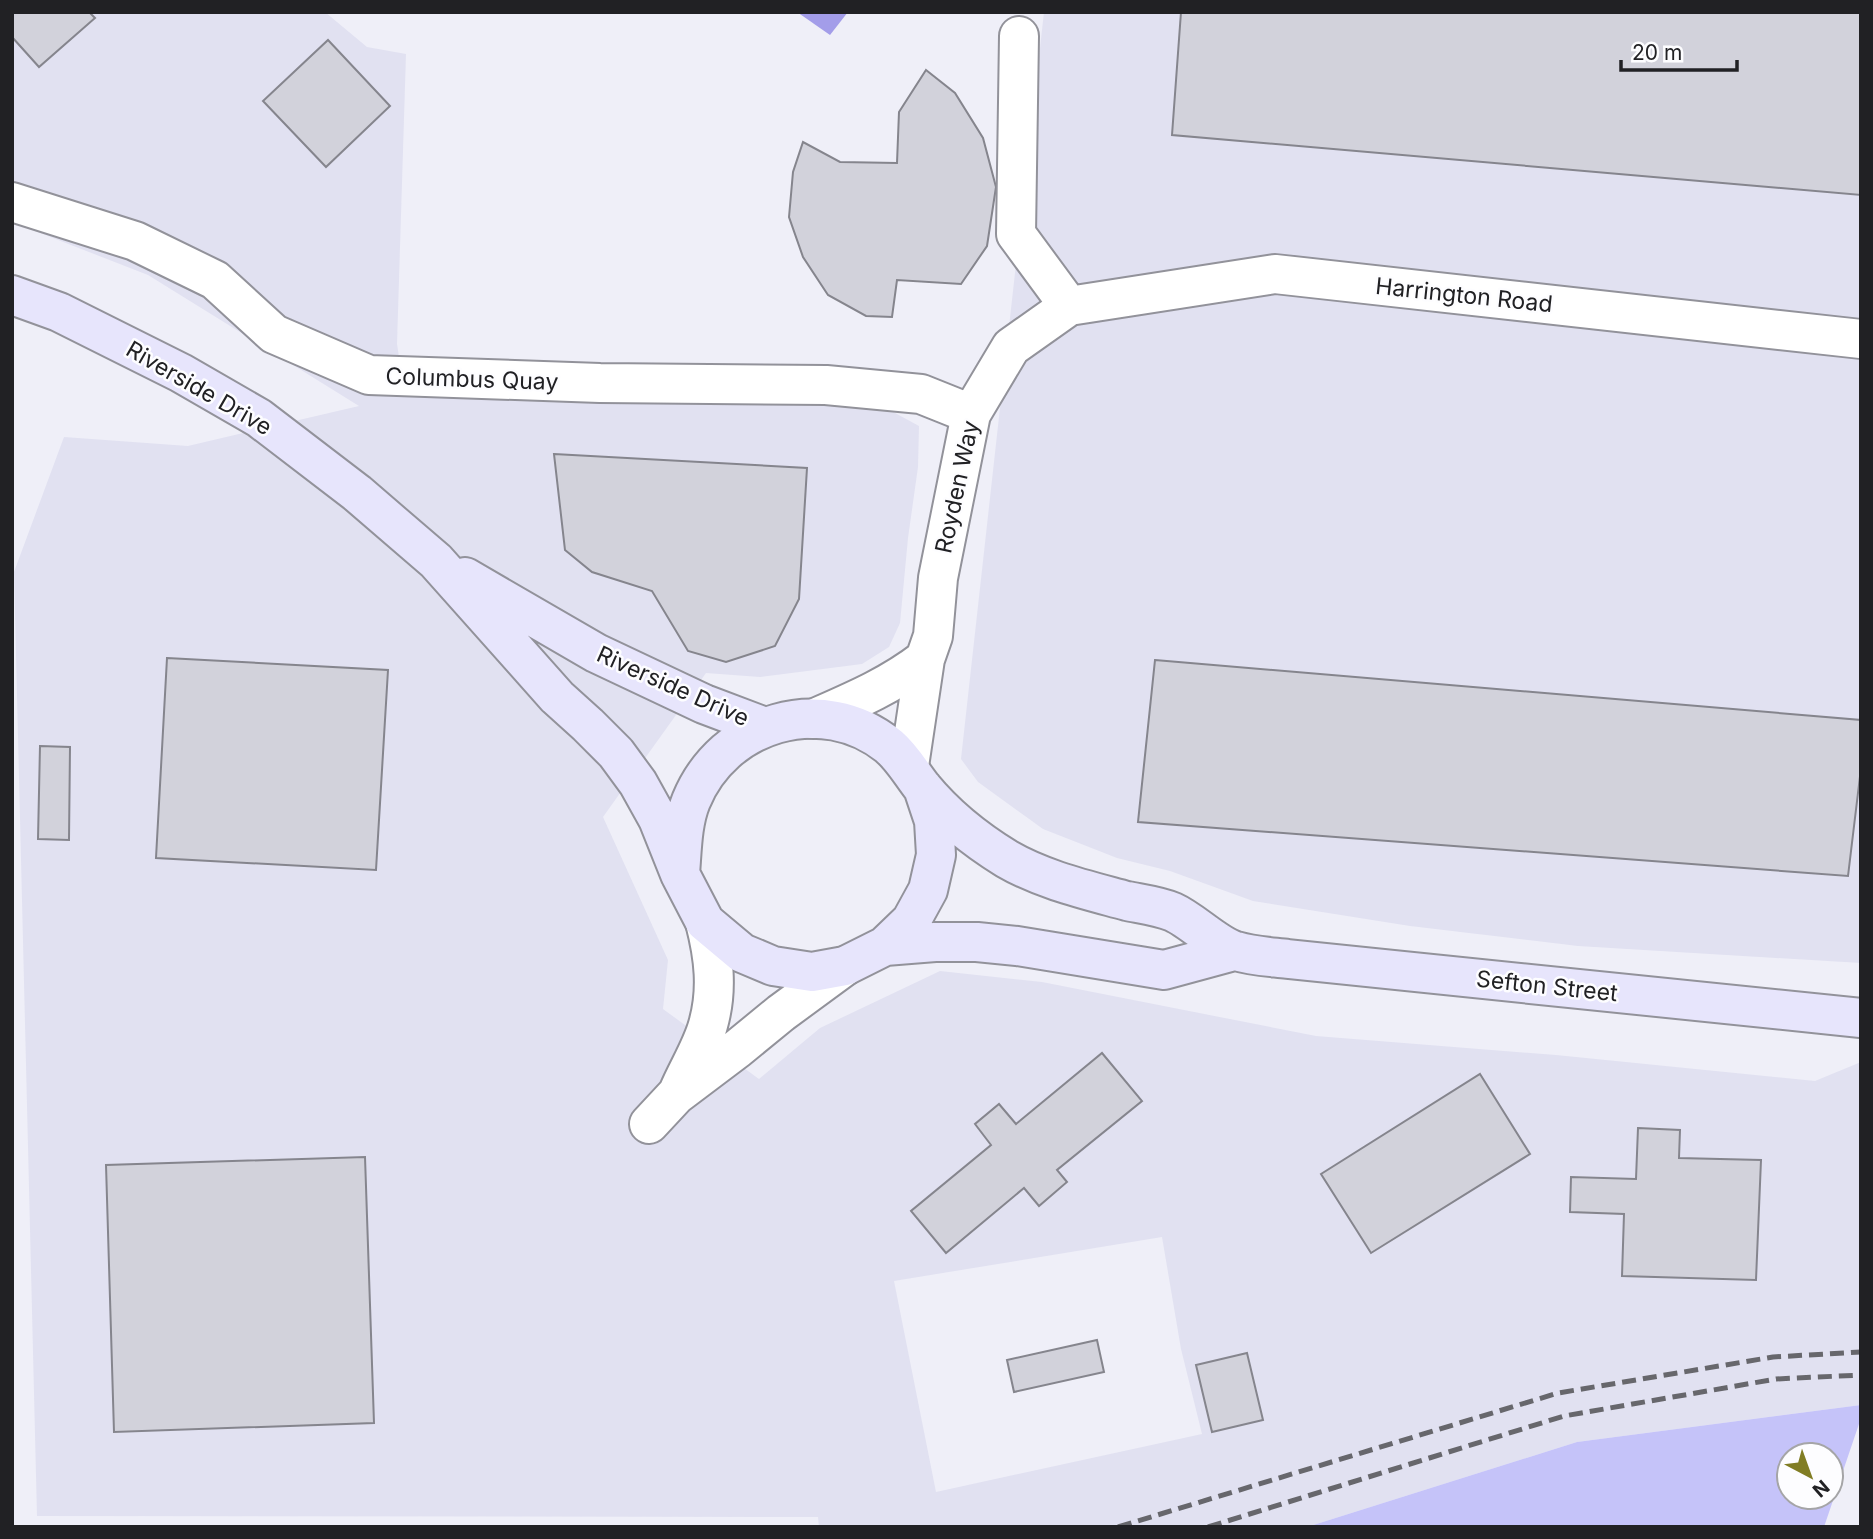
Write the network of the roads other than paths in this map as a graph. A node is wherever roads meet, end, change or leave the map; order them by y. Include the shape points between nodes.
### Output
1 (1018, 36) dead end
2 (12, 202) edge
3 (12, 295) edge
4 (1069, 306) junction
5 (1861, 339) edge
6 (971, 414) junction
7 (436, 561) junction
8 (925, 659) junction
9 (813, 719) junction
10 (765, 727) junction
11 (915, 776) junction
12 (680, 874) junction
13 (705, 922) junction
14 (885, 946) junction
15 (1234, 951) junction
16 (845, 966) junction
17 (1861, 1018) edge
18 (677, 1095) junction
19 (649, 1124) dead end

1 - 4 street via 1016,234
2 - 6 street, Columbus Quay via 135,241 215,280 274,334 369,375 826,385 921,394
3 - 7 street, Riverside Drive via 72,318 258,418
4 - 5 street, Harrington Road via 1275,274
4 - 6 street, Royden Way via 1011,347
6 - 8 street, Royden Way via 938,578 933,636
7 - 10 street, Riverside Drive via 596,653
7 - 12 street, Riverside Drive via 557,697 616,753 639,783
8 - 9 street via 874,692
8 - 11 street, Royden Way
9 - 10 street, Sefton Street
9 - 11 street, Sefton Street via 840,722 866,732 889,746
10 - 12 street, Sefton Street via 733,744 708,770 691,802
11 - 14 street, Sefton Street via 934,821 936,856 928,890 911,921
11 - 15 street, Sefton Street via 953,819 1008,860 1076,887 1173,912
12 - 13 street, Sefton Street
13 - 16 street, Sefton Street via 742,953 773,966 812,972
13 - 18 street via 713,953 713,1002 708,1027
14 - 15 street, Sefton Street via 977,942 1164,971
14 - 16 street, Sefton Street
15 - 17 street, Sefton Street
16 - 18 street
18 - 19 street

